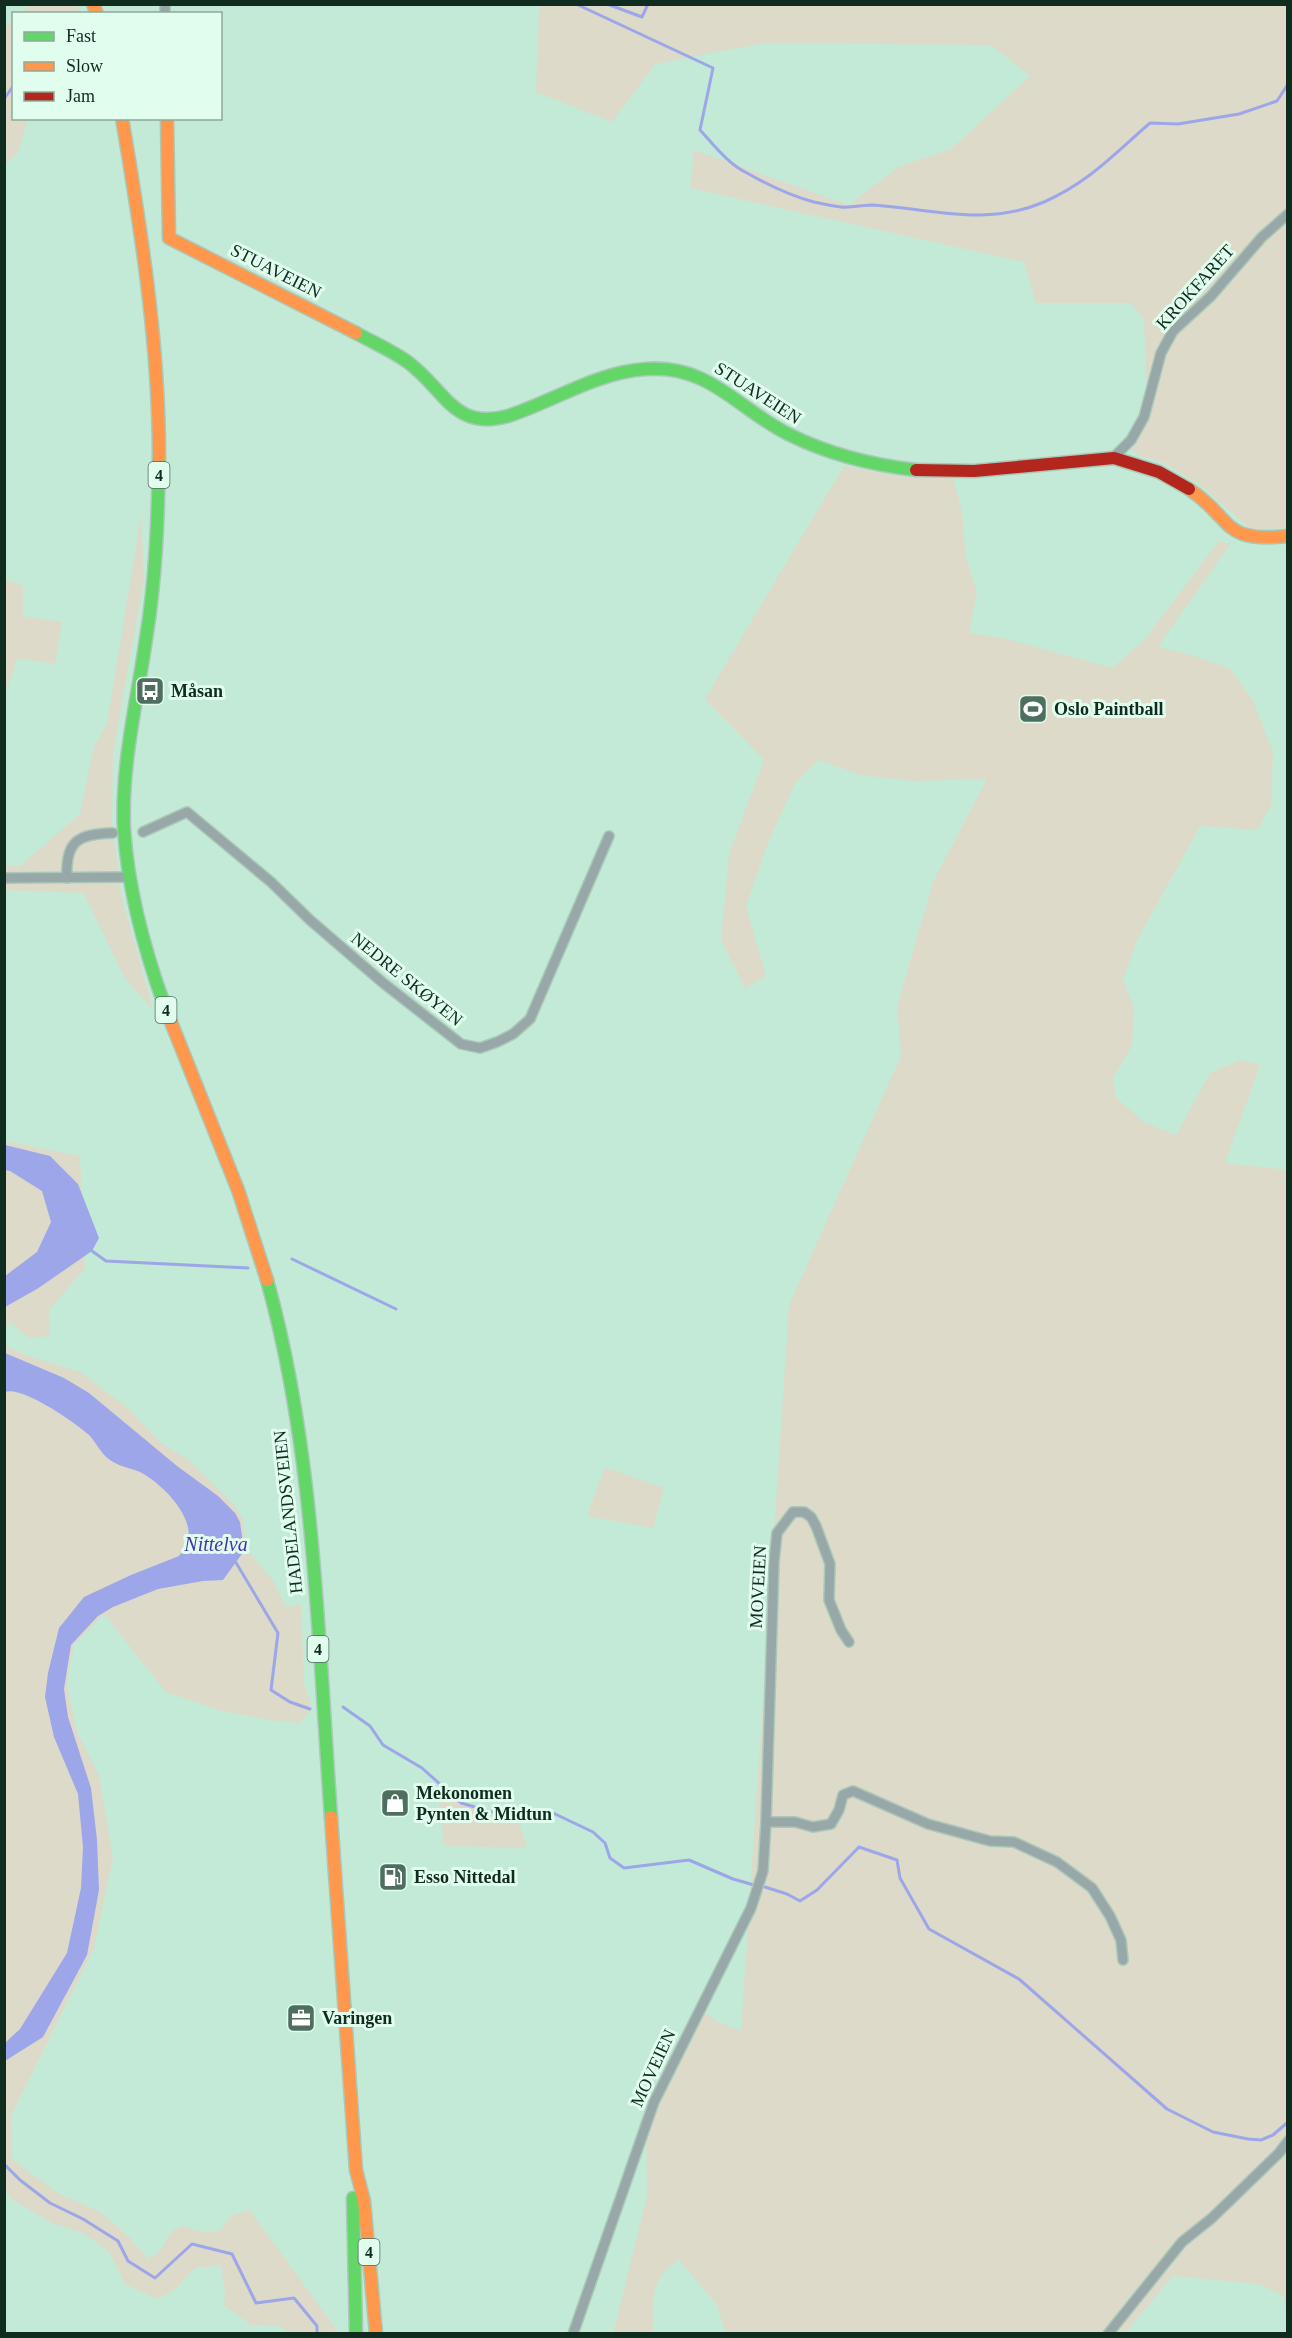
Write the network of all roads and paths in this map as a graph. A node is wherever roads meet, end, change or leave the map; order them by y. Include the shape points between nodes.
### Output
1 (122, 120) edge
2 (167, 120) edge
3 (1287, 214) edge
4 (1114, 458) junction
5 (1287, 536) edge
6 (143, 832) dead end
7 (113, 833) dead end
8 (609, 836) dead end
9 (128, 877) junction
10 (4, 878) edge
11 (67, 878) junction
12 (849, 1642) dead end
13 (766, 1822) junction
14 (1123, 1960) dead end
15 (1287, 2141) edge
16 (356, 2170) junction
17 (356, 2334) edge
18 (376, 2334) edge
19 (573, 2334) edge
20 (1107, 2334) edge

1 - 9 main road, 4 via 147,280 159,444 153,583 125,779
2 - 4 main road, STUAVEIEN via 169,238 409,363 453,408 478,420 513,415 595,380 658,368 681,370 702,378 771,425 813,446 896,468 962,472
3 - 4 street, KROKFARET via 1173,331 1161,353 1144,417 1131,440
4 - 5 main road, STUAVEIEN via 1162,475 1194,492 1227,527 1239,534 1265,539
6 - 8 street, NEDRE SKØYEN via 187,812 382,982 461,1044 480,1048 513,1034 530,1018
7 - 11 street via 88,834 77,840 68,859
9 - 11 street
9 - 16 main road, HADELANDSVEIEN / 4 via 152,976 239,1192 261,1258 291,1382 311,1551
10 - 11 street
12 - 13 street, MOVEIEN via 829,1600 830,1564 816,1526 804,1512 793,1512 777,1533 774,1562
13 - 14 street via 795,1822 813,1827 831,1824 843,1795 853,1791 928,1824 990,1841 1014,1842 1057,1862 1092,1888 1121,1940
13 - 19 street, MOVEIEN via 763,1871 751,1908 654,2102
15 - 20 street via 1228,2203 1182,2242
16 - 17 main road, HADELANDSVEIEN / 4
16 - 18 main road, HADELANDSVEIEN / 4 via 363,2201

